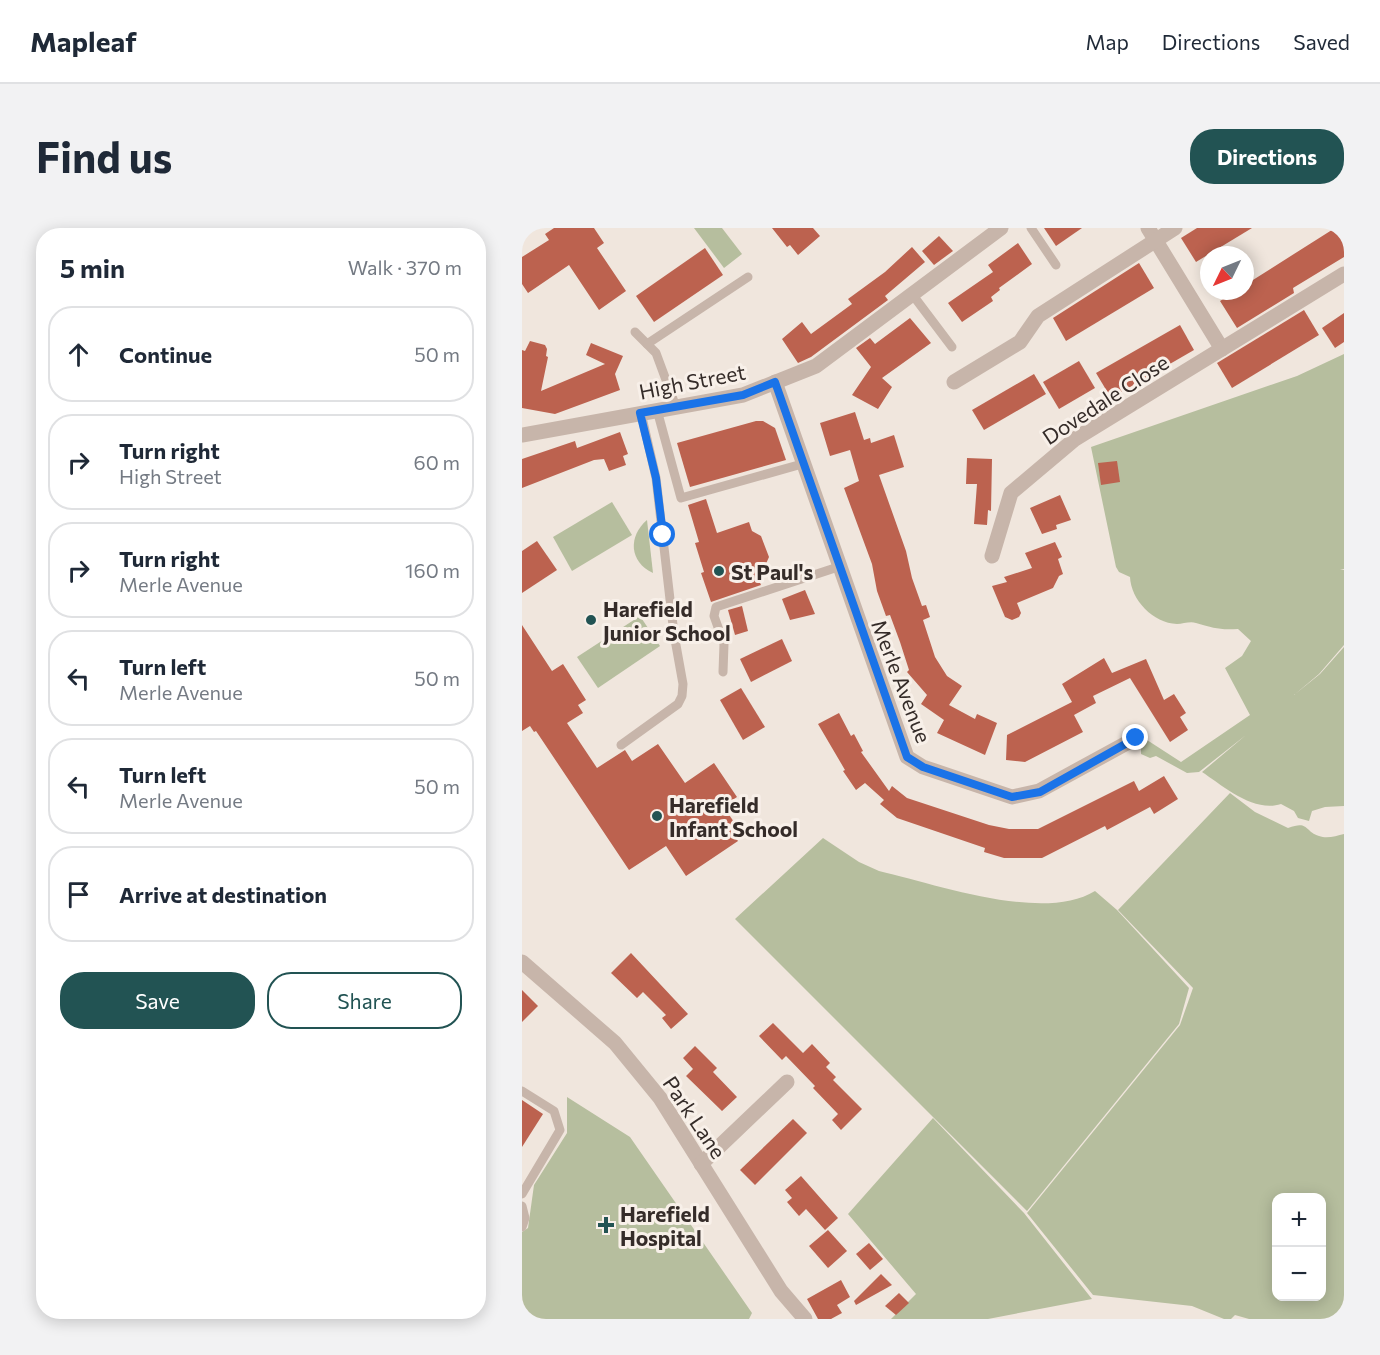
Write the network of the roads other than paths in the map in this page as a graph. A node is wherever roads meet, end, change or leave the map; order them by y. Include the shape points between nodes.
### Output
1 (1001, 228) edge
2 (1031, 228) edge
3 (1175, 228) edge
4 (1152, 234) edge
5 (1056, 265) dead end
6 (1344, 274) edge
7 (748, 277) dead end
8 (912, 294) junction
9 (635, 332) dead end
10 (646, 344) junction
11 (952, 347) dead end
12 (1222, 349) junction
13 (775, 382) junction
14 (954, 382) dead end
15 (676, 407) junction
16 (657, 410) junction
17 (640, 413) junction
18 (522, 435) edge
19 (802, 464) junction
20 (992, 556) dead end
21 (838, 567) junction
22 (723, 672) dead end
23 (1136, 738) dead end
24 (621, 745) dead end
25 (522, 962) edge
26 (787, 1082) dead end
27 (522, 1091) edge
28 (701, 1164) junction
29 (522, 1194) edge
30 (522, 1206) edge
31 (522, 1227) edge
32 (805, 1319) edge

1 - 8 street, High Street
2 - 5 lane
3 - 4 street
4 - 12 street
4 - 14 street via 1038,316 1020,342
6 - 12 street, Dovedale Close
7 - 10 lane
8 - 11 lane
8 - 13 street, High Street via 816,366
9 - 10 lane
10 - 15 lane via 656,353
12 - 20 street, Dovedale Close via 1076,439 1011,493
13 - 15 street, High Street via 743,395
13 - 19 street, Merle Avenue
15 - 16 street, High Street
16 - 17 street, High Street
16 - 19 lane via 681,498
17 - 18 street, High Street
17 - 24 lane via 656,478 683,684 678,704
19 - 21 street, Merle Avenue
21 - 22 lane via 716,607 714,616 724,644
21 - 23 street, Merle Avenue via 902,748 914,762 1012,797 1040,792
25 - 28 street, Park Lane via 615,1043 660,1098
26 - 28 street
27 - 29 lane via 554,1111 560,1130
28 - 32 street, Park Lane via 781,1291
30 - 31 lane

